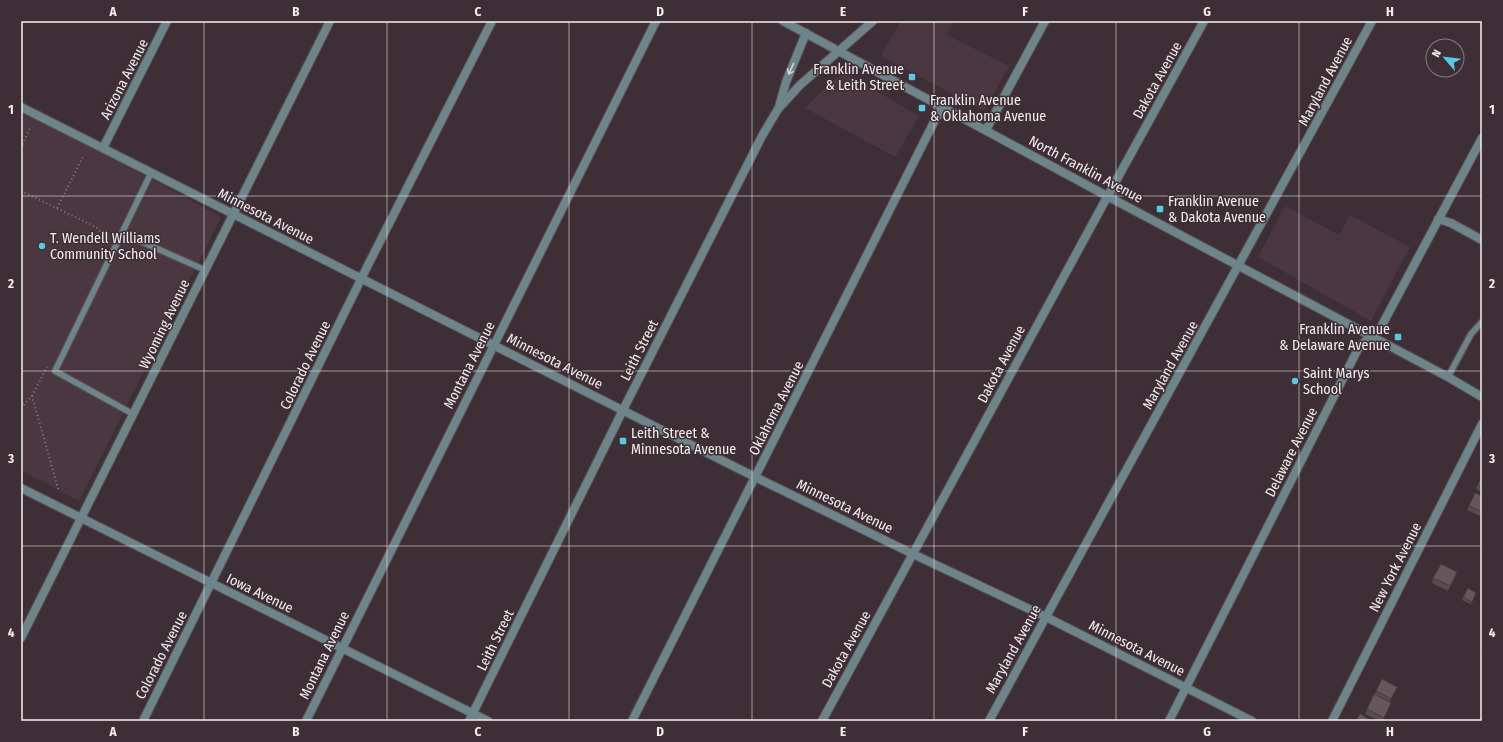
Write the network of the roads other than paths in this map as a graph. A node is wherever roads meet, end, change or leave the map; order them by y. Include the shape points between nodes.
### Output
1 (167, 21) edge
2 (330, 21) edge
3 (492, 21) edge
4 (656, 21) edge
5 (783, 21) edge
6 (873, 21) edge
7 (1045, 21) edge
8 (1204, 21) edge
9 (1372, 21) edge
10 (806, 33) junction
11 (839, 52) junction
12 (21, 107) edge
13 (943, 107) junction
14 (778, 109) junction
15 (986, 130) junction
16 (1482, 138) edge
17 (103, 148) junction
18 (151, 173) junction
19 (1107, 196) junction
20 (234, 214) junction
21 (1438, 219) junction
22 (122, 233) junction
23 (1482, 240) edge
24 (1239, 266) junction
25 (205, 270) junction
26 (362, 278) junction
27 (1482, 322) edge
28 (1370, 336) junction
29 (494, 345) junction
30 (1448, 377) junction
31 (1482, 397) edge
32 (623, 410) junction
33 (133, 414) junction
34 (1482, 424) edge
35 (755, 477) junction
36 (21, 488) edge
37 (81, 518) junction
38 (913, 554) junction
39 (211, 583) junction
40 (1046, 617) junction
41 (21, 638) edge
42 (342, 648) junction
43 (1186, 688) junction
44 (471, 717) edge
45 (143, 721) edge
46 (306, 721) edge
47 (488, 721) edge
48 (632, 721) edge
49 (822, 721) edge
50 (989, 721) edge
51 (1169, 721) edge
52 (1252, 721) edge
53 (1332, 721) edge

1 - 17 street, Arizona Avenue
2 - 20 street, Wyoming Avenue
3 - 26 street, Colorado Avenue
4 - 29 street, Montana Avenue
5 - 10 street, North Franklin Avenue
6 - 11 street, Leith Street
7 - 15 street
8 - 19 street, Dakota Avenue
9 - 24 street, Maryland Avenue
10 - 11 street, North Franklin Avenue
10 -> 14 street
11 - 13 street, North Franklin Avenue
11 - 14 street, Leith Street via 800,85
12 - 17 street, Minnesota Avenue
13 - 15 street, North Franklin Avenue
13 - 35 street, Oklahoma Avenue
14 - 32 street, Leith Street
15 - 19 street, North Franklin Avenue
16 - 21 street, Delaware Avenue
17 - 18 street, Minnesota Avenue
18 - 20 street, Minnesota Avenue
18 - 22 lane
19 - 24 street, North Franklin Avenue
19 - 38 street, Dakota Avenue
20 - 25 street, Wyoming Avenue
20 - 26 street, Minnesota Avenue
21 - 23 street
21 - 28 street, Delaware Avenue via 1381,327
22 - 25 lane
22 - 33 lane via 55,370
24 - 28 street, North Franklin Avenue
24 - 40 street, Maryland Avenue
25 - 33 street, Wyoming Avenue
26 - 29 street, Minnesota Avenue
26 - 39 street, Colorado Avenue
27 - 30 lane via 1471,334
28 - 30 street, North Franklin Avenue
28 - 43 street, Delaware Avenue via 1359,347
29 - 32 street, Minnesota Avenue
29 - 42 street, Montana Avenue
30 - 31 street, North Franklin Avenue
32 - 35 street, Minnesota Avenue
32 - 44 street, Leith Street
33 - 37 street, Wyoming Avenue
34 - 53 street, New York Avenue
35 - 38 street, Minnesota Avenue
35 - 48 street, Oklahoma Avenue
36 - 37 street, Iowa Avenue
37 - 39 street, Iowa Avenue
37 - 41 street, Wyoming Avenue
38 - 40 street, Minnesota Avenue
38 - 49 street, Dakota Avenue
39 - 42 street, Iowa Avenue
39 - 45 street, Colorado Avenue
40 - 43 street, Minnesota Avenue
40 - 50 street, Maryland Avenue
42 - 44 street, Iowa Avenue
42 - 46 street, Montana Avenue
43 - 51 street, Delaware Avenue
43 - 52 street, Minnesota Avenue
44 - 47 street, Iowa Avenue

